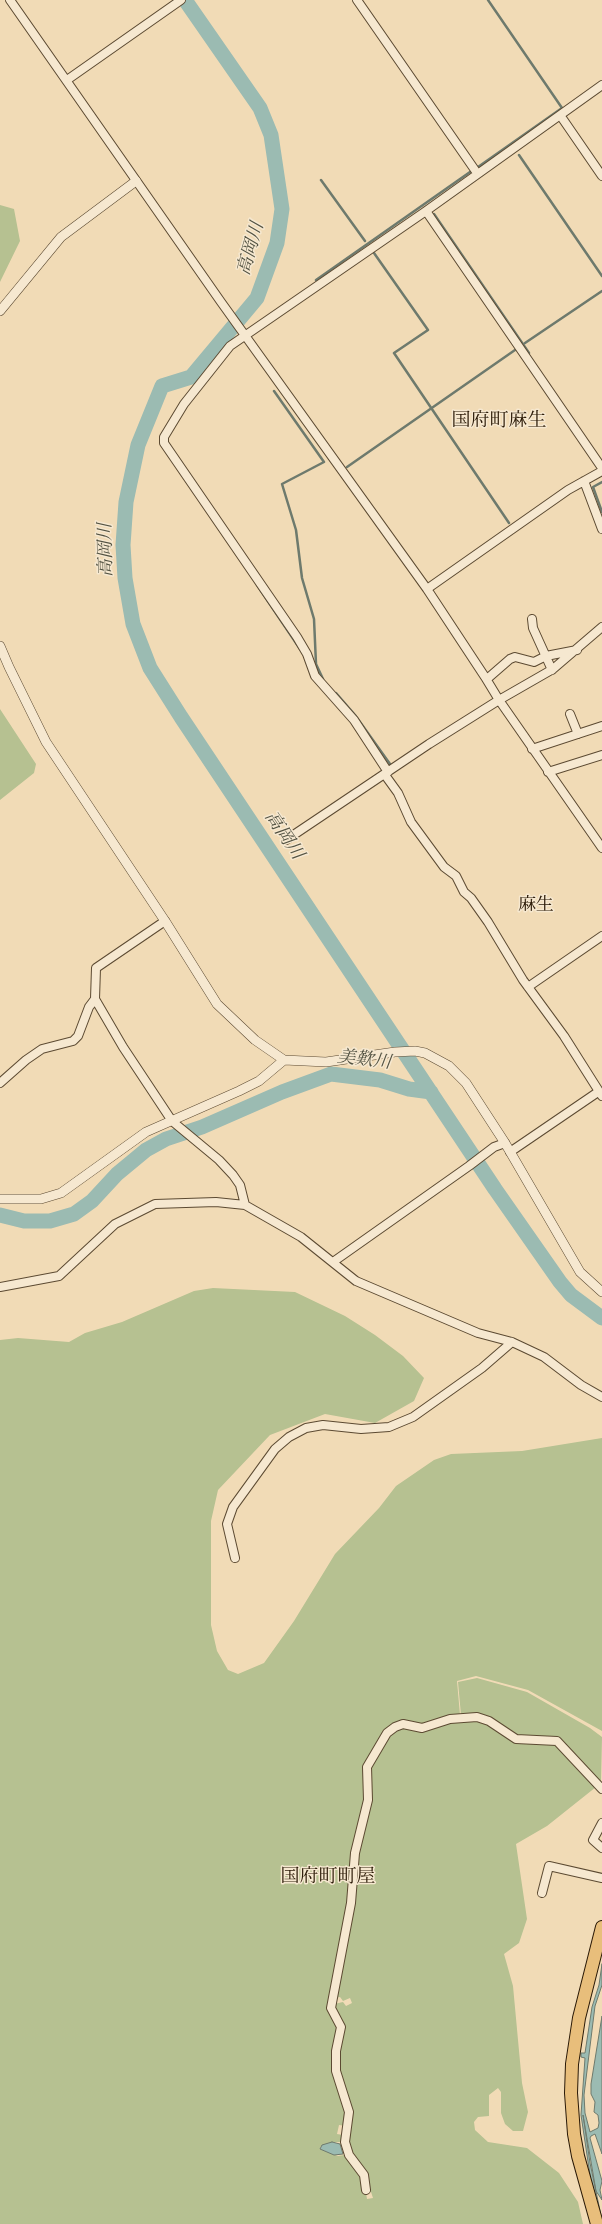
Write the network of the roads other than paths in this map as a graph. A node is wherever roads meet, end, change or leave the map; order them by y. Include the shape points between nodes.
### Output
1 (10, 0) edge
2 (357, 0) edge
3 (179, 1) edge
4 (67, 80) junction
5 (602, 85) edge
6 (560, 116) junction
7 (477, 173) junction
8 (602, 176) edge
9 (136, 181) junction
10 (426, 211) junction
11 (0, 311) edge
12 (243, 333) junction
13 (602, 468) edge
14 (602, 471) edge
15 (584, 481) junction
16 (602, 529) edge
17 (427, 589) junction
18 (532, 619) dead end
19 (602, 627) edge
20 (0, 646) edge
21 (577, 650) junction
22 (546, 656) junction
23 (552, 670) junction
24 (487, 679) junction
25 (499, 700) junction
26 (570, 714) dead end
27 (602, 726) edge
28 (578, 734) junction
29 (532, 749) junction
30 (602, 755) edge
31 (548, 772) junction
32 (387, 774) junction
33 (286, 840) dead end
34 (602, 848) edge
35 (165, 921) junction
36 (602, 936) edge
37 (528, 987) junction
38 (95, 999) junction
39 (284, 1060) junction
40 (0, 1083) edge
41 (600, 1094) edge
42 (172, 1121) junction
43 (505, 1143) junction
44 (510, 1152) junction
45 (0, 1199) edge
46 (245, 1204) junction
47 (334, 1262) junction
48 (0, 1287) edge
49 (602, 1292) edge
50 (512, 1342) junction
51 (602, 1397) edge
52 (235, 1558) dead end
53 (602, 1789) edge
54 (602, 1824) edge
55 (602, 1848) edge
56 (602, 1878) edge
57 (542, 1893) dead end
58 (602, 1927) edge
59 (366, 2190) dead end
60 (597, 2224) edge

1 - 4 street
2 - 7 street
3 - 4 street
4 - 9 street
5 - 6 street
6 - 7 street
6 - 8 street
7 - 10 street
9 - 11 street via 61,237
9 - 12 street
10 - 12 street
10 - 13 street
12 - 17 street
12 - 32 street via 195,389 164,437 164,443 296,637 307,654 315,676 354,720
14 - 15 street
15 - 16 street
15 - 17 street
17 - 24 street
18 - 22 street via 533,628
19 - 21 street
20 - 35 street via 46,742
21 - 22 street
21 - 23 street
22 - 23 street
22 - 24 street via 534,662 516,656
23 - 25 street
24 - 25 street
25 - 29 street
25 - 32 street
26 - 28 street
27 - 28 street
28 - 29 street
29 - 31 street
30 - 31 street
31 - 34 street
32 - 33 street
32 - 37 street via 411,822 444,867 456,876
35 - 38 street via 96,968
35 - 39 street via 217,1004 255,1040
36 - 37 street
37 - 41 street via 564,1036
38 - 40 street via 89,1007 78,1036 73,1041 42,1049
38 - 42 street
39 - 42 street via 259,1081
39 - 43 street via 326,1062 395,1052 425,1053 449,1066 466,1083
41 - 44 street
42 - 45 street via 146,1132 61,1193 41,1199
42 - 46 street via 233,1175 240,1185
43 - 44 street
43 - 47 street via 494,1147
44 - 49 street via 580,1272
46 - 47 street via 301,1237
46 - 48 street via 155,1204 115,1224 59,1276
47 - 50 street via 356,1281 478,1333
50 - 51 street via 544,1357 581,1385
50 - 52 street via 482,1368 407,1420 389,1427 323,1425 306,1428 289,1436 275,1449 233,1507 227,1524
53 - 59 street via 557,1742 516,1739 489,1721 477,1717 450,1719 422,1728 403,1724 387,1733 368,1767 368,1800 356,1854 351,1904 331,2008 341,2027 336,2051 336,2071 349,2112 345,2142 349,2155 364,2175
54 - 55 street via 593,1837
56 - 57 street via 548,1866
58 - 60 main road via 579,2018 572,2064 571,2093 578,2156

